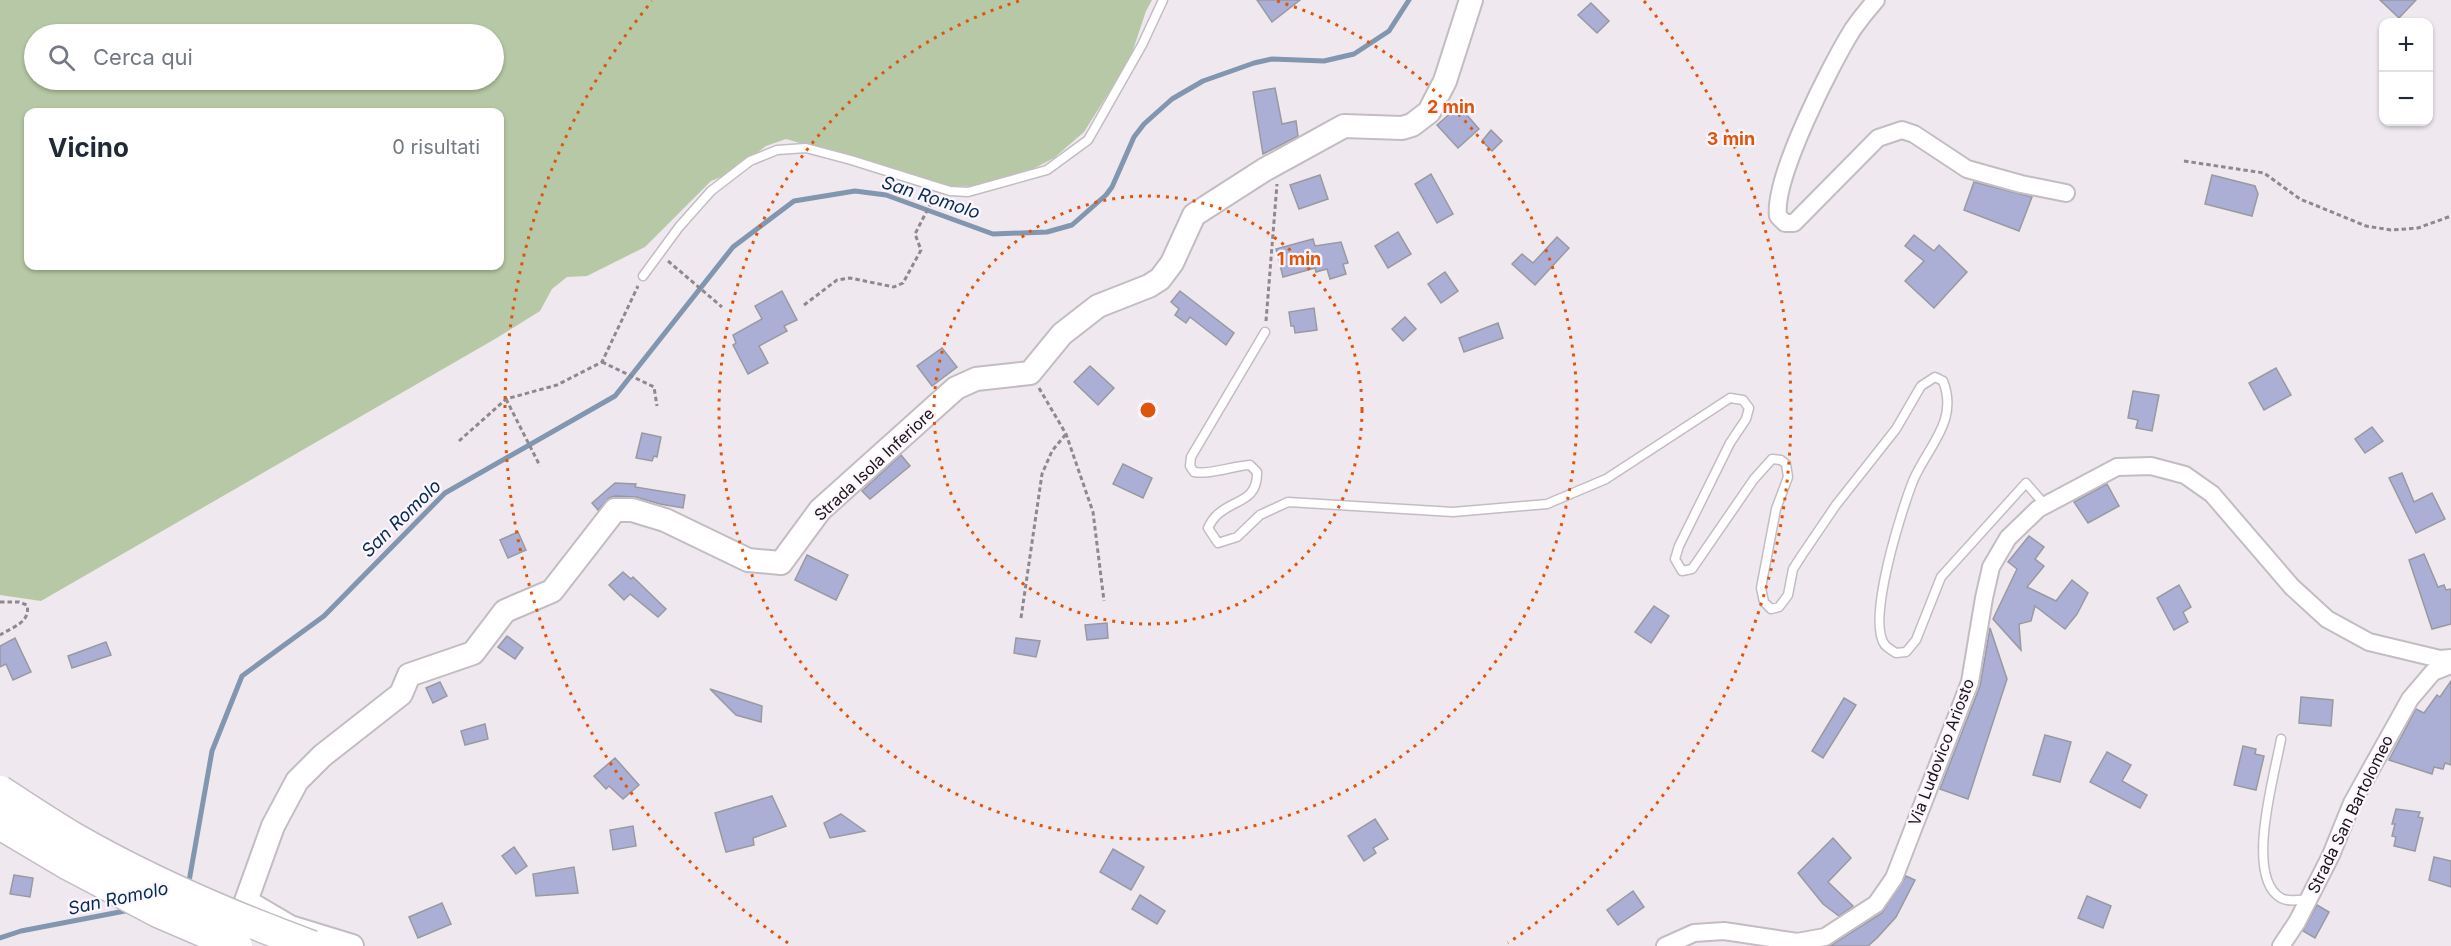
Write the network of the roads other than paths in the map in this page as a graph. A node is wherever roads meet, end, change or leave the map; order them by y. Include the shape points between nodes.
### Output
1 (1163, 0) edge
2 (1471, 0) edge
3 (1876, 0) edge
4 (2066, 193) dead end
5 (643, 276) road end
6 (1265, 332) road end
7 (2045, 505) junction
8 (2447, 660) edge
9 (2281, 739) dead end
10 (0, 791) edge
11 (0, 824) edge
12 (2309, 899) junction
13 (246, 901) junction
14 (213, 946) edge
15 (237, 946) edge
16 (312, 946) edge
17 (352, 946) edge
18 (1665, 946) edge
19 (2281, 946) edge

1 - 5 lane via 1088,140 1047,170 968,192 950,191 806,148 777,150 750,161 711,191
2 - 13 street, Strada Isola Inferiore via 1446,81 1429,112 1402,128 1344,126 1194,215 1172,263 1160,279 1098,306 1062,334 1030,373 976,379 956,388 820,510 781,563 748,560 665,520 632,510 615,510 552,591 505,611 473,653 409,675 401,694 322,756 297,782 273,826
3 - 4 street via 1834,61 1778,194 1778,216 1785,223 1794,223 1878,138 1902,130 1967,169
6 - 7 lane via 1191,457 1190,466 1202,474 1250,465 1257,472 1257,484 1245,500 1217,514 1208,528 1218,543 1237,537 1260,515 1288,502 1453,512 1547,504 1606,479 1730,398 1743,400 1749,408 1746,419 1730,443 1675,559 1682,571 1692,569 1754,479 1772,459 1781,460 1786,464 1788,477 1776,509 1761,588 1764,602 1771,609 1779,607 1788,595 1793,569 1836,505 1896,429 1921,386 1935,377 1943,381 1949,395 1948,413 1914,479 1894,536 1881,596 1880,629 1884,644 1896,653 1906,652 1916,640 1941,578 2026,483
7 - 8 street, Via Ludovico Ariosto via 2117,467 2151,466 2185,475 2212,494 2292,587 2327,620 2369,642
7 - 18 street, Via Ludovico Ariosto via 2008,537 1991,567 1970,682 1894,878 1876,904 1825,936 1797,942 1724,932 1694,933
8 - 12 street, Strada San Bartolomeo via 2410,699 2352,803
9 - 12 lane via 2264,832 2264,870 2271,890 2283,899
10 - 16 highway, bridge via 74,838 164,884
11 - 15 highway, bridge via 158,912
12 - 19 street, Strada San Bartolomeo
13 - 14 street
13 - 17 street via 290,927

